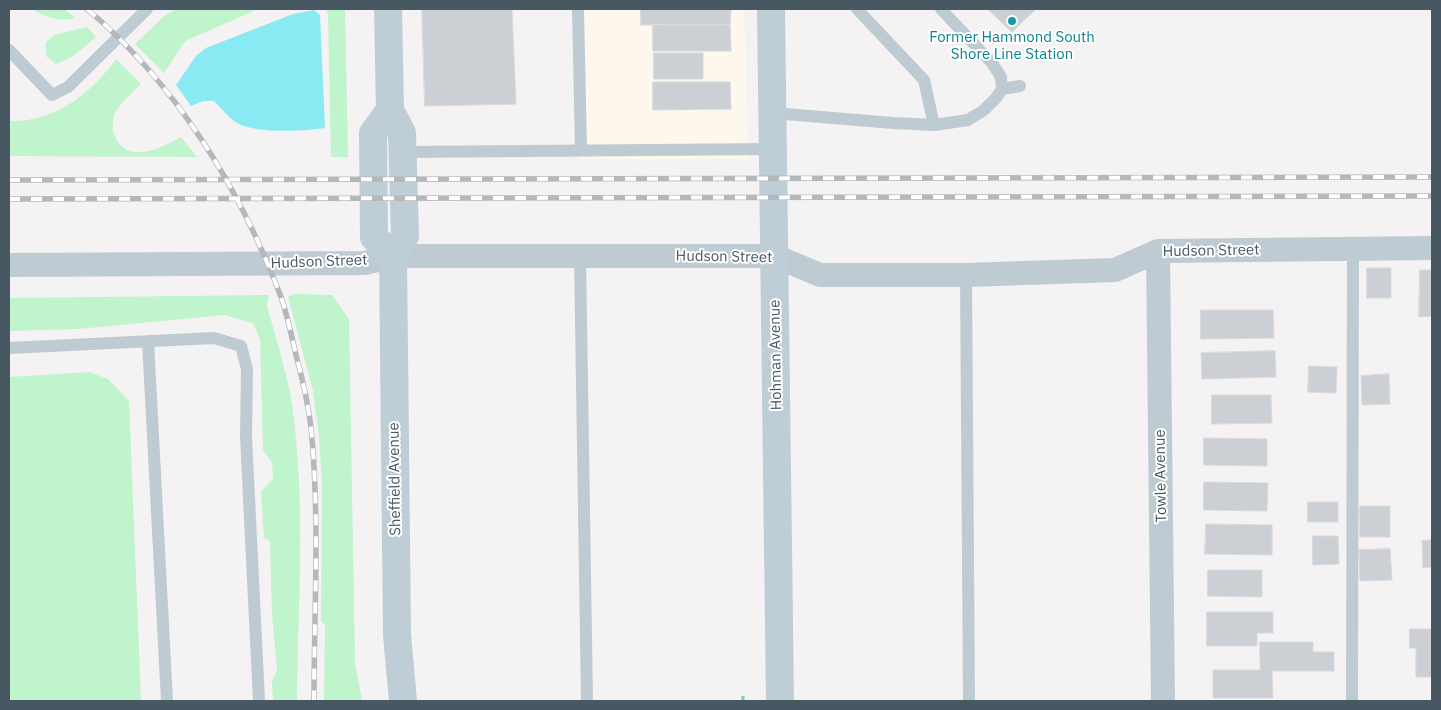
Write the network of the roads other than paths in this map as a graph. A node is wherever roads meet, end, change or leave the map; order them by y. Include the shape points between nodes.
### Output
1 (148, 9) edge
2 (388, 9) edge
3 (578, 9) edge
4 (771, 9) edge
5 (857, 9) edge
6 (941, 9) edge
7 (9, 50) edge
8 (1020, 86) dead end
9 (1002, 89) junction
10 (390, 110) junction
11 (774, 113) junction
12 (934, 124) junction
13 (774, 149) junction
14 (581, 150) junction
15 (403, 152) junction
16 (1432, 248) edge
17 (1353, 249) junction
18 (1158, 252) junction
19 (392, 256) junction
20 (580, 256) junction
21 (775, 256) junction
22 (9, 265) edge
23 (966, 275) junction
24 (148, 341) junction
25 (9, 348) edge
26 (168, 701) edge
27 (259, 701) edge
28 (403, 701) edge
29 (587, 701) edge
30 (780, 701) edge
31 (969, 701) edge
32 (1163, 701) edge
33 (1352, 701) edge

1 - 7 lane via 68,87 52,95
2 - 10 main road
3 - 14 lane
4 - 11 main road, Hohman Avenue
5 - 12 lane via 924,80
6 - 9 lane via 992,63 1002,77
8 - 9 lane
9 - 12 lane via 984,110 968,120
10 - 15 main road via 402,132
10 - 19 main road via 373,133 374,237
11 - 12 lane
11 - 13 main road, Hohman Avenue
13 - 14 lane
13 - 21 main road, Hohman Avenue
14 - 15 lane
15 - 19 main road via 406,236
16 - 17 street, Hudson Street
17 - 18 street, Hudson Street
17 - 33 lane
18 - 23 street, Hudson Street via 1115,270
18 - 32 street, Towle Avenue
19 - 20 street, Hudson Street
19 - 22 street, Hudson Street via 365,263
19 - 28 main road, Sheffield Avenue via 397,635
20 - 21 street, Hudson Street
20 - 29 lane
21 - 23 street, Hudson Street via 820,275
21 - 30 main road, Hohman Avenue
23 - 31 lane
24 - 25 lane
24 - 26 lane
24 - 27 lane via 214,338 240,346 247,369 246,438

